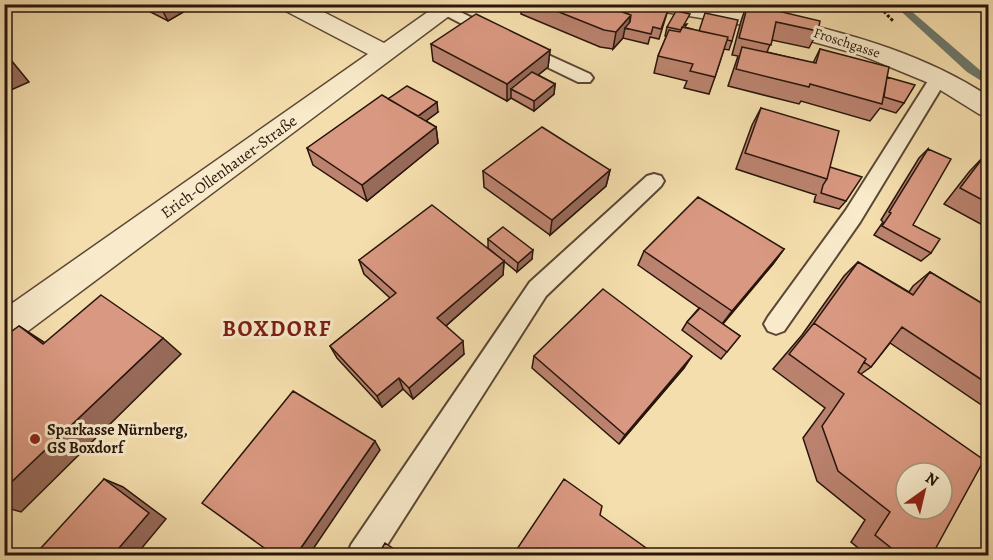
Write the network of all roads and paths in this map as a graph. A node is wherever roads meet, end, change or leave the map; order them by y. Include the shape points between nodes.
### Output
1 (290, 4) edge
2 (659, 4) edge
3 (450, 7) edge
4 (386, 54) junction
5 (939, 77) junction
6 (584, 78) dead end
7 (988, 108) edge
8 (654, 181) dead end
9 (776, 324) dead end
10 (4, 329) edge
11 (362, 555) edge

1 - 4 street
2 - 5 street, Froschgasse via 749,17 843,39
3 - 4 street, Erich-Ollenhauer-Straße
3 - 6 lane
4 - 10 street, Erich-Ollenhauer-Straße
5 - 7 street, Froschgasse
5 - 9 lane via 853,216
8 - 11 lane via 538,289

